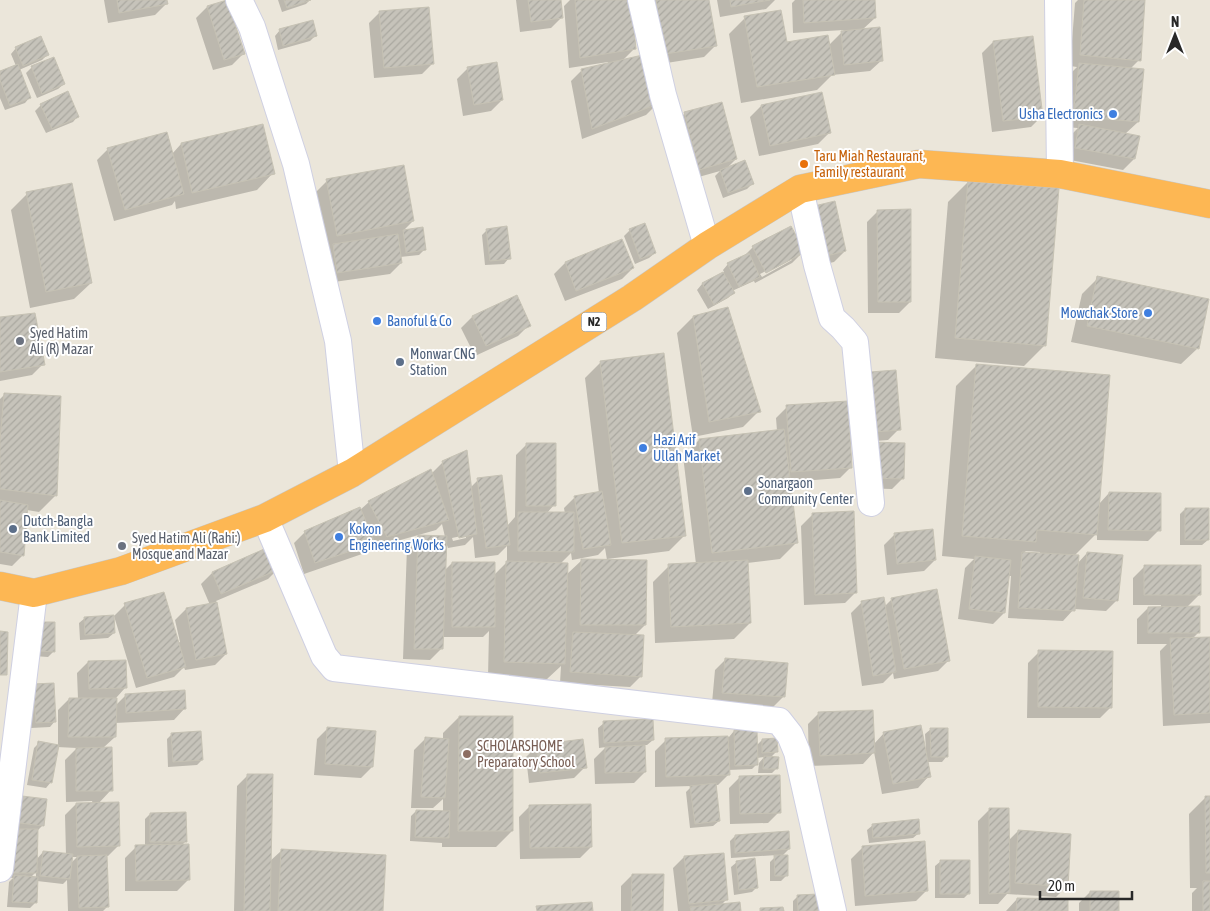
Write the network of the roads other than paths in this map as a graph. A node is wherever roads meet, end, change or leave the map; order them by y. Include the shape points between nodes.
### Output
1 (239, 0) edge
2 (641, 0) edge
3 (1058, 0) edge
4 (1060, 174) junction
5 (800, 189) junction
6 (1210, 204) edge
7 (707, 246) junction
8 (352, 473) junction
9 (871, 503) dead end
10 (265, 518) junction
11 (0, 586) edge
12 (34, 593) junction
13 (0, 869) edge
14 (833, 911) edge

1 - 8 street via 252,27 296,164 318,254 338,341
2 - 7 street via 663,95
3 - 4 street
4 - 5 highway, N2 via 919,164
4 - 6 highway, N2
5 - 7 highway, N2
5 - 9 street via 832,318 855,342
7 - 8 highway, N2 via 632,298
8 - 10 highway, N2
10 - 12 highway, N2 via 121,571
10 - 14 street via 324,656 334,668 779,721 797,752
11 - 12 highway, N2
12 - 13 street

